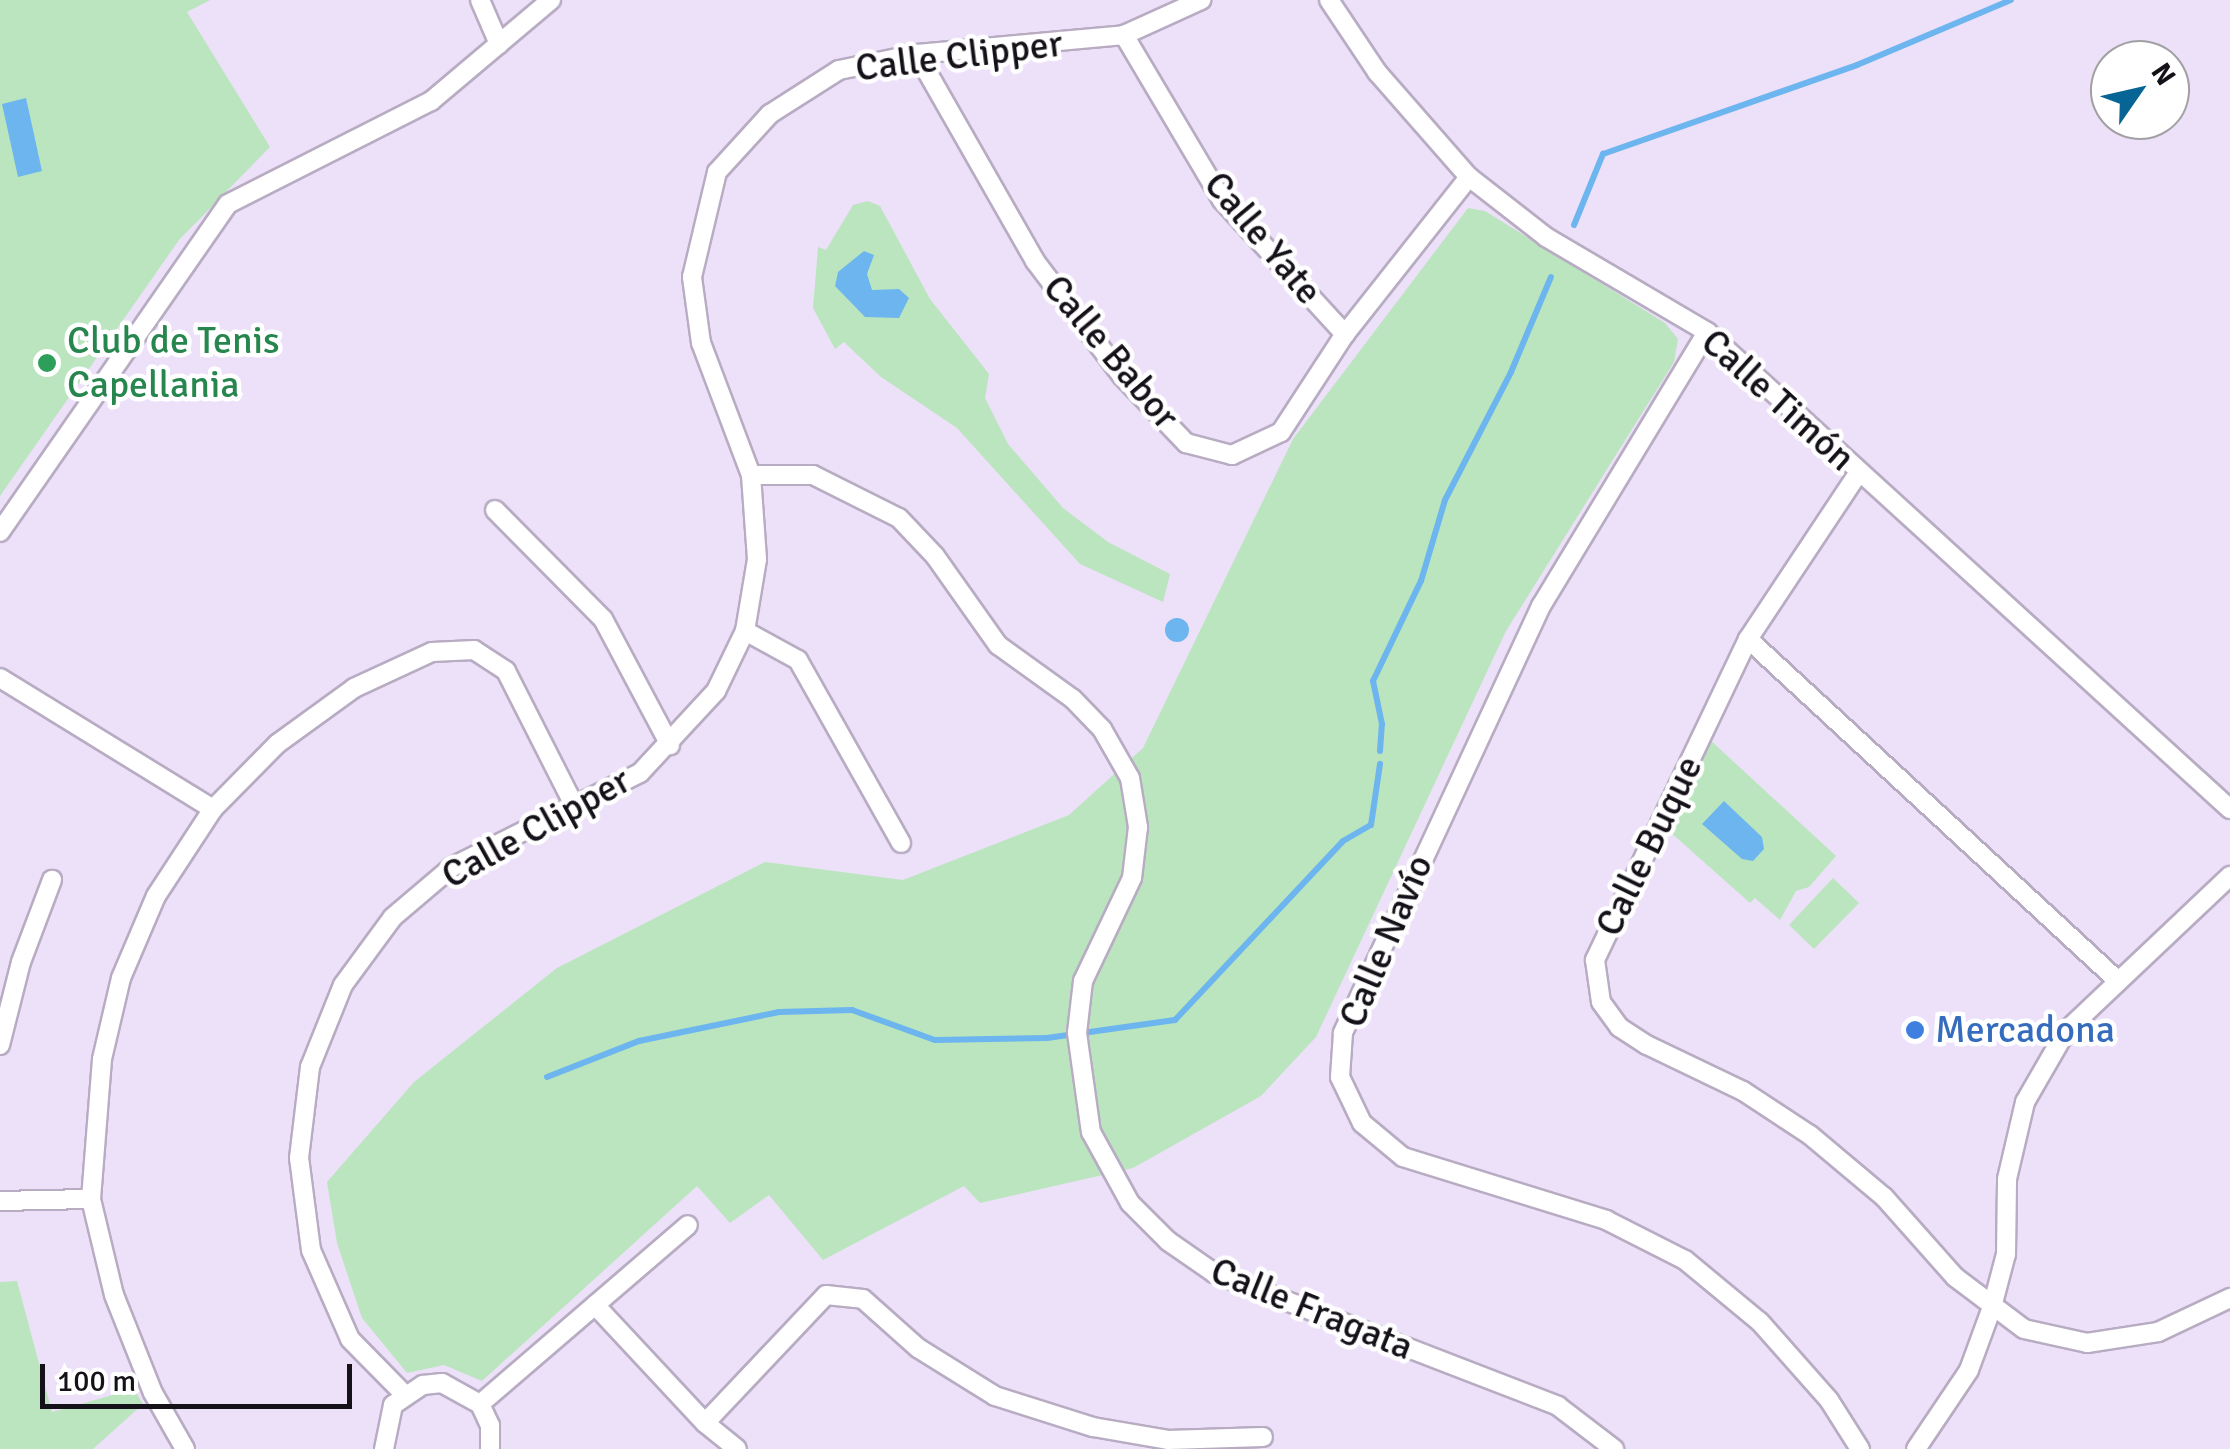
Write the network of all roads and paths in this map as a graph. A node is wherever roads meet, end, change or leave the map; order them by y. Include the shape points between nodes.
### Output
1 (480, 0) edge
2 (552, 0) edge
3 (1200, 0) edge
4 (1329, 0) edge
5 (1124, 36) junction
6 (498, 44) junction
7 (917, 54) junction
8 (1469, 177) junction
9 (1707, 332) junction
10 (1345, 334) junction
11 (1859, 472) junction
12 (751, 475) junction
13 (495, 510) dead end
14 (0, 532) edge
15 (745, 631) junction
16 (1748, 640) junction
17 (0, 678) edge
18 (670, 745) junction
19 (213, 809) junction
20 (576, 809) junction
21 (2230, 809) edge
22 (901, 843) dead end
23 (2230, 876) edge
24 (52, 880) dead end
25 (2118, 980) junction
26 (0, 1045) edge
27 (91, 1199) junction
28 (0, 1202) edge
29 (688, 1226) dead end
30 (2230, 1298) edge
31 (595, 1305) junction
32 (1992, 1306) junction
33 (404, 1394) junction
34 (480, 1404) junction
35 (704, 1423) junction
36 (1262, 1437) dead end
37 (185, 1449) edge
38 (384, 1449) edge
39 (490, 1449) edge
40 (737, 1449) edge
41 (1614, 1449) edge
42 (1860, 1449) edge
43 (1916, 1449) edge

1 - 6 street
2 - 6 street
3 - 5 street, Calle Clipper
4 - 8 street, Calle Timón via 1376,72
5 - 7 street, Calle Clipper
5 - 10 street, Calle Yate via 1222,200
6 - 14 street via 430,102 228,204
7 - 10 street, Calle Babor via 1035,261 1122,376 1186,443 1232,455 1281,432
7 - 12 street, Calle Clipper via 838,70 770,114 717,172 692,277 701,343
8 - 9 street, Calle Timón via 1546,237
8 - 10 street, Calle Babor
9 - 11 street, Calle Timón
9 - 42 street, Calle Navío via 1541,606 1350,1016 1340,1077 1362,1123 1403,1157 1606,1220 1686,1260 1760,1322 1829,1400
11 - 16 street, Calle Buque
11 - 21 street, Calle Timón
12 - 15 street, Calle Clipper via 757,560
12 - 41 street, Calle Fragata via 813,475 899,518 936,556 998,645 1073,699 1102,729 1130,778 1138,828 1132,878 1084,981 1076,1033 1092,1132 1130,1203 1168,1242 1214,1274 1558,1406
13 - 18 street via 603,619
15 - 18 street, Calle Clipper via 716,691
15 - 22 street via 798,660
16 - 25 street
16 - 32 street, Calle Buque via 1595,960 1601,1002 1619,1027 1744,1090 1810,1134 1884,1196 1955,1277
17 - 19 street
18 - 20 street, Calle Clipper via 640,773
19 - 20 street via 277,744 354,688 432,652 474,650 506,671
19 - 27 street via 156,896 121,978 102,1059
20 - 33 street, Calle Clipper via 452,867 393,918 344,985 310,1067 299,1158 311,1250 350,1339
23 - 25 street
24 - 26 street
25 - 32 street via 2066,1031 2024,1102 2007,1179 2006,1254
27 - 28 street
27 - 37 street via 114,1295 153,1394
29 - 31 street
30 - 32 street, Calle Buque via 2158,1332 2087,1343 2024,1329
31 - 34 street
31 - 35 street
32 - 43 street via 1969,1370
33 - 34 street via 442,1383
33 - 38 street via 384,1426
34 - 39 street via 490,1424
35 - 36 street via 826,1295 863,1298 918,1348 995,1396 1092,1427 1168,1440
35 - 40 street

